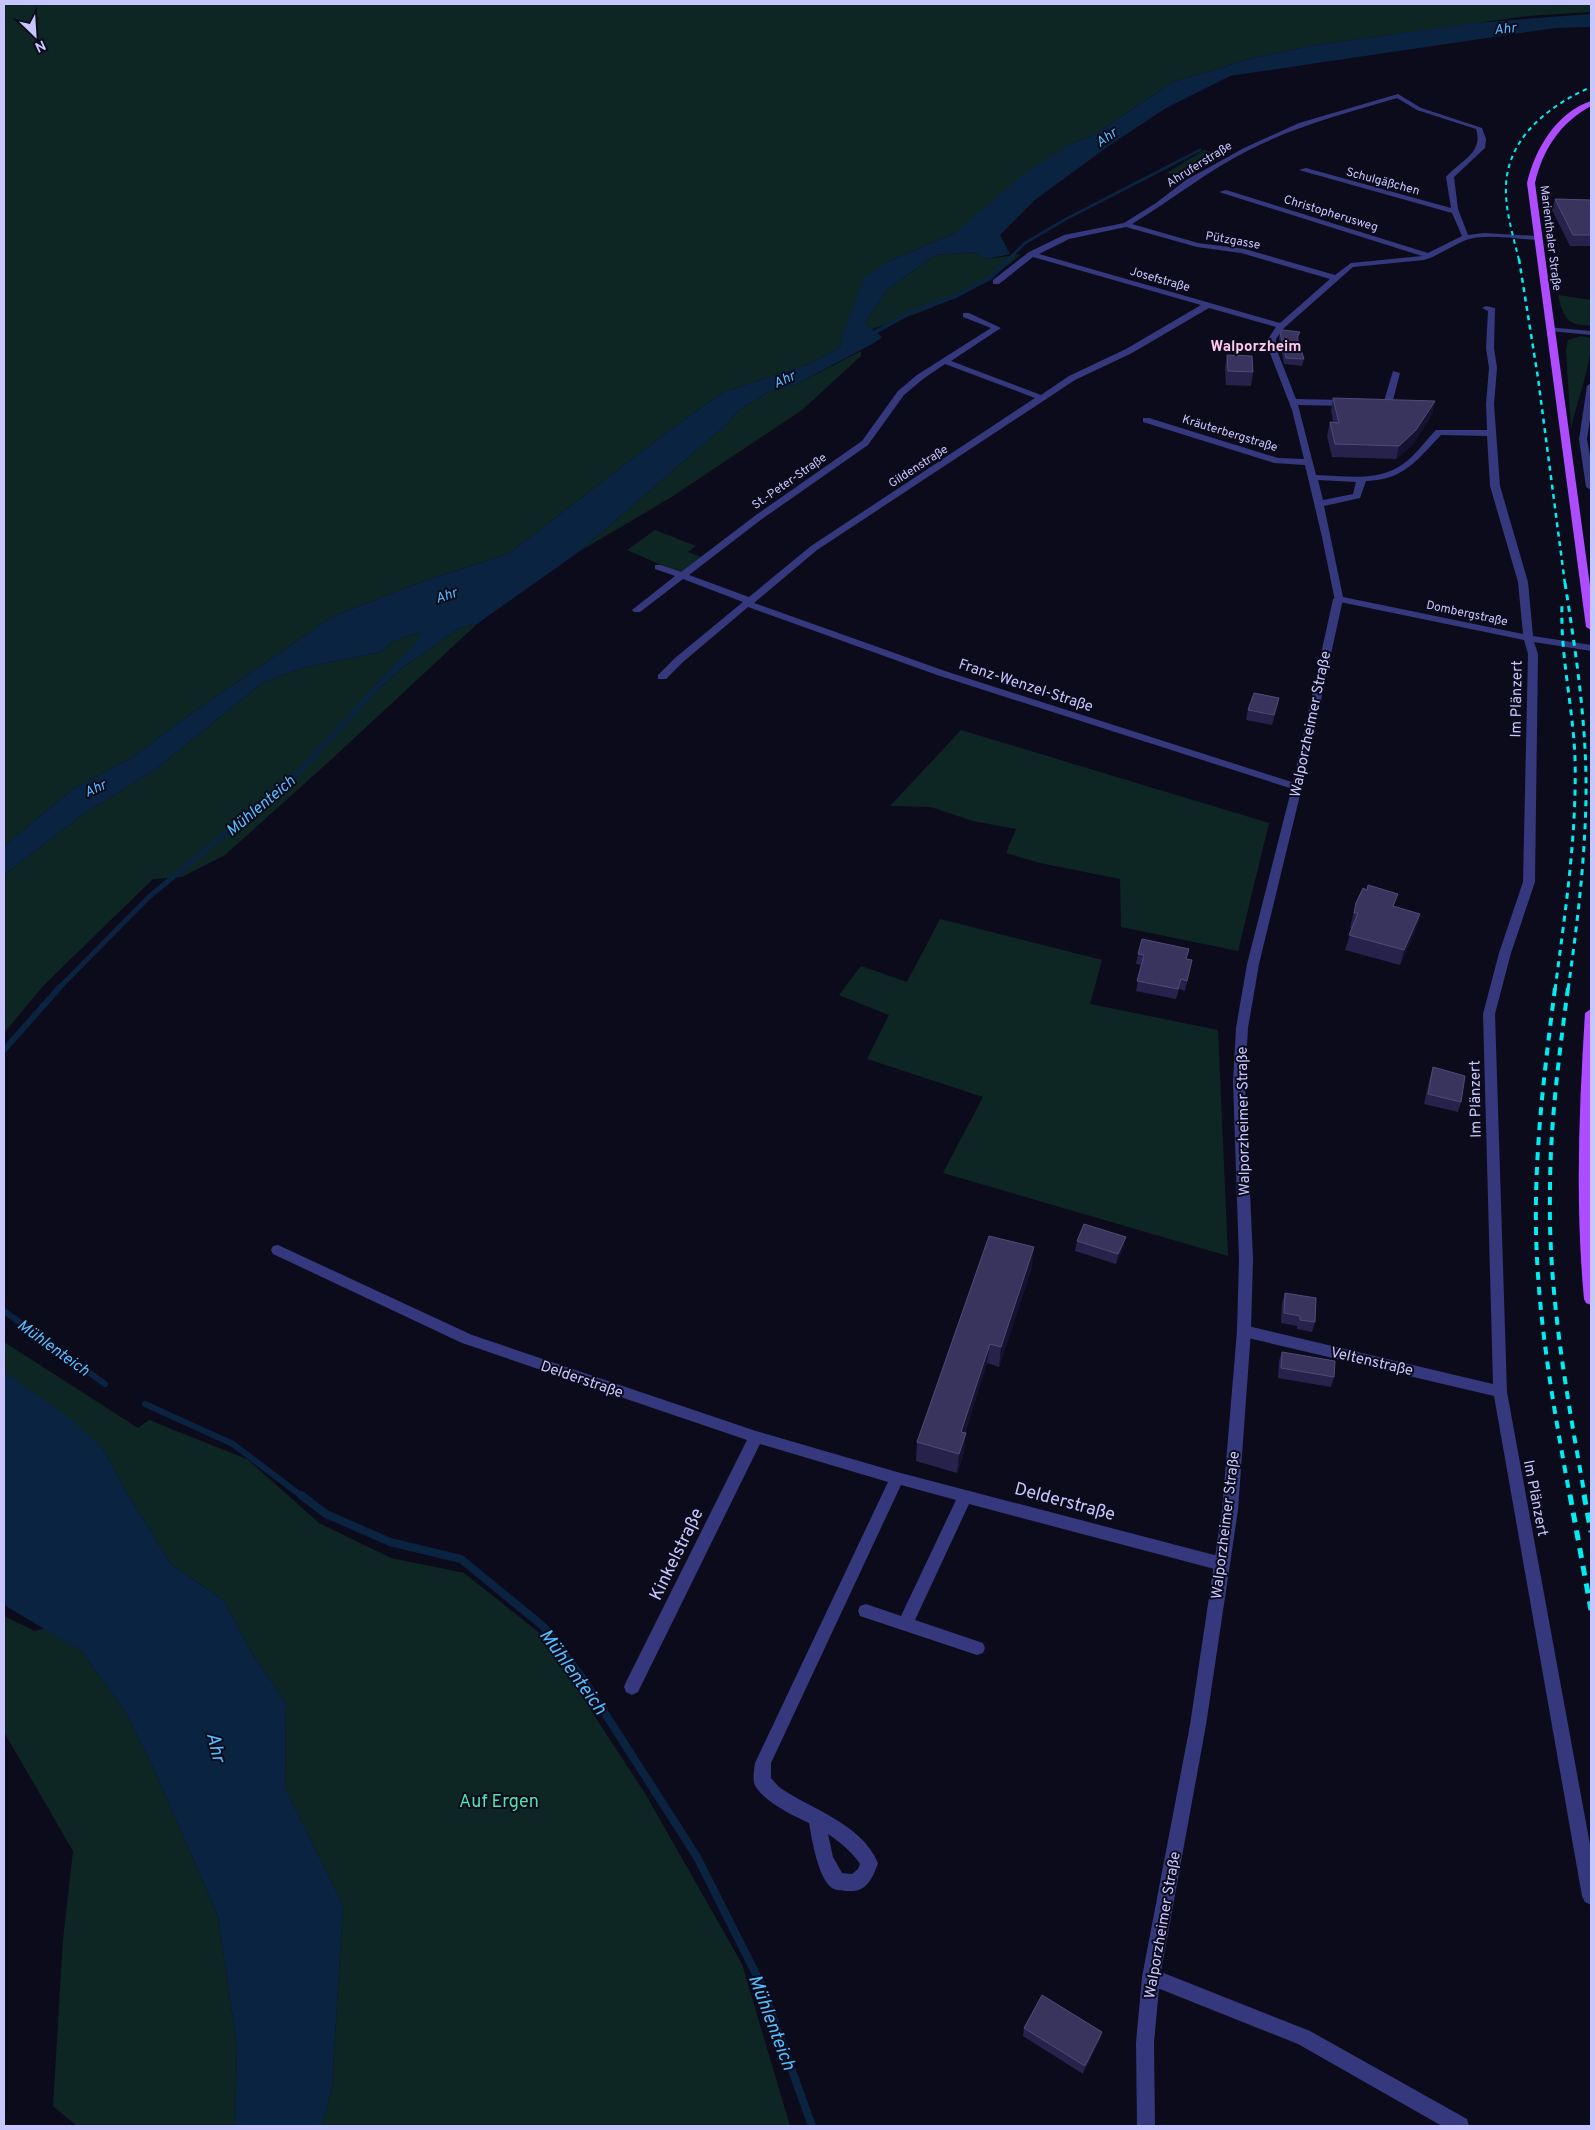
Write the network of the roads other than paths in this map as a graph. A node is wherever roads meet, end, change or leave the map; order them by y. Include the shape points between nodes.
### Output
1 (1591, 103) edge
2 (1303, 170) dead end
3 (1223, 192) dead end
4 (1457, 212) junction
5 (1126, 225) junction
6 (1466, 236) junction
7 (1537, 238) junction
8 (1036, 255) junction
9 (1431, 256) junction
10 (1336, 278) junction
11 (996, 282) dead end
12 (1208, 305) junction
13 (1486, 308) dead end
14 (966, 315) dead end
15 (1282, 326) junction
16 (1550, 329) junction
17 (1591, 333) edge
18 (944, 362) junction
19 (1396, 373) dead end
20 (1591, 386) edge
21 (1042, 398) junction
22 (1293, 402) junction
23 (1146, 420) dead end
24 (1491, 433) junction
25 (1308, 462) junction
26 (1312, 477) junction
27 (1362, 478) junction
28 (1591, 487) edge
29 (1319, 504) junction
30 (658, 568) dead end
31 (682, 576) junction
32 (1338, 599) junction
33 (749, 603) junction
34 (637, 610) dead end
35 (1591, 627) edge
36 (1528, 638) junction
37 (1591, 648) edge
38 (662, 677) dead end
39 (1297, 788) junction
40 (1591, 1013) edge
41 (278, 1250) dead end
42 (1591, 1299) edge
43 (1244, 1331) junction
44 (1500, 1392) junction
45 (756, 1438) junction
46 (897, 1478) junction
47 (966, 1495) junction
48 (1222, 1564) junction
49 (866, 1611) dead end
50 (905, 1625) junction
51 (977, 1648) dead end
52 (632, 1688) dead end
53 (816, 1818) dead end
54 (1591, 1896) edge
55 (1151, 1977) junction
56 (1146, 2126) edge
57 (1460, 2126) edge

1 - 7 main road, Marienthaler Straße via 1555,130 1536,159 1531,182
2 - 4 street, Schulgäßchen
3 - 9 street, Christopherusweg
4 - 5 street, Ahruferstraße via 1450,177 1481,148 1482,133 1479,128 1419,108 1398,96 1301,124 1246,149 1189,182
4 - 6 street via 1461,231
5 - 8 street, Ahruferstraße via 1067,237
5 - 10 street, Pützgasse via 1197,245 1242,250
6 - 7 street, Walporzheimer Straße
6 - 9 street, Walporzheimer Straße
7 - 16 main road, Marienthaler Straße
8 - 11 street, Ahruferstraße
8 - 12 street, Josefstraße
9 - 10 street, Walporzheimer Straße via 1405,262 1360,263
10 - 15 street, Walporzheimer Straße
12 - 15 street, Josefstraße
12 - 21 street, Gildenstraße via 1129,351 1072,378
13 - 24 street, Im Plänzert via 1492,310
14 - 18 street, St.-Peter-Straße via 997,328
15 - 22 street, Walporzheimer Straße via 1272,339 1272,348
16 - 17 street
16 - 35 main road, Marienthaler Straße
18 - 21 street
18 - 31 street, St.-Peter-Straße via 901,393 865,444 758,517
19 - 22 street via 1388,404
20 - 28 street via 1583,439
21 - 33 street, Gildenstraße via 814,548
22 - 25 street, Walporzheimer Straße
23 - 25 street, Kräuterbergstraße via 1277,461
24 - 27 street via 1439,432 1401,470 1390,476
24 - 36 street, Im Plänzert via 1495,486 1523,582
25 - 26 street, Walporzheimer Straße
26 - 27 street
26 - 29 street, Walporzheimer Straße
27 - 29 street via 1357,496
29 - 32 street, Walporzheimer Straße
30 - 31 street, Franz-Wenzel-Straße
31 - 33 street, Franz-Wenzel-Straße
31 - 34 street, St.-Peter-Straße
32 - 36 street, Dombergstraße
32 - 39 street, Walporzheimer Straße
33 - 38 street, Gildenstraße
33 - 39 street, Franz-Wenzel-Straße via 940,673
36 - 37 street, Dombergstraße
36 - 44 street, Im Plänzert via 1533,654 1529,882 1489,1014
39 - 43 street, Walporzheimer Straße via 1252,964 1242,1028 1239,1082 1246,1259
40 - 42 main road via 1584,1128 1585,1247
41 - 45 street, Delderstraße via 468,1339
43 - 44 street, Veltenstraße
43 - 48 street, Walporzheimer Straße via 1230,1510
44 - 54 street, Im Plänzert
45 - 46 street, Delderstraße
45 - 52 street, Kinkelstraße
46 - 47 street, Delderstraße
46 - 53 street via 763,1763 762,1781 770,1791
47 - 48 street, Delderstraße
47 - 50 street
48 - 55 street, Walporzheimer Straße via 1198,1726
49 - 50 street
50 - 51 street
55 - 56 street, Walporzheimer Straße via 1145,2044
55 - 57 street via 1304,2037

